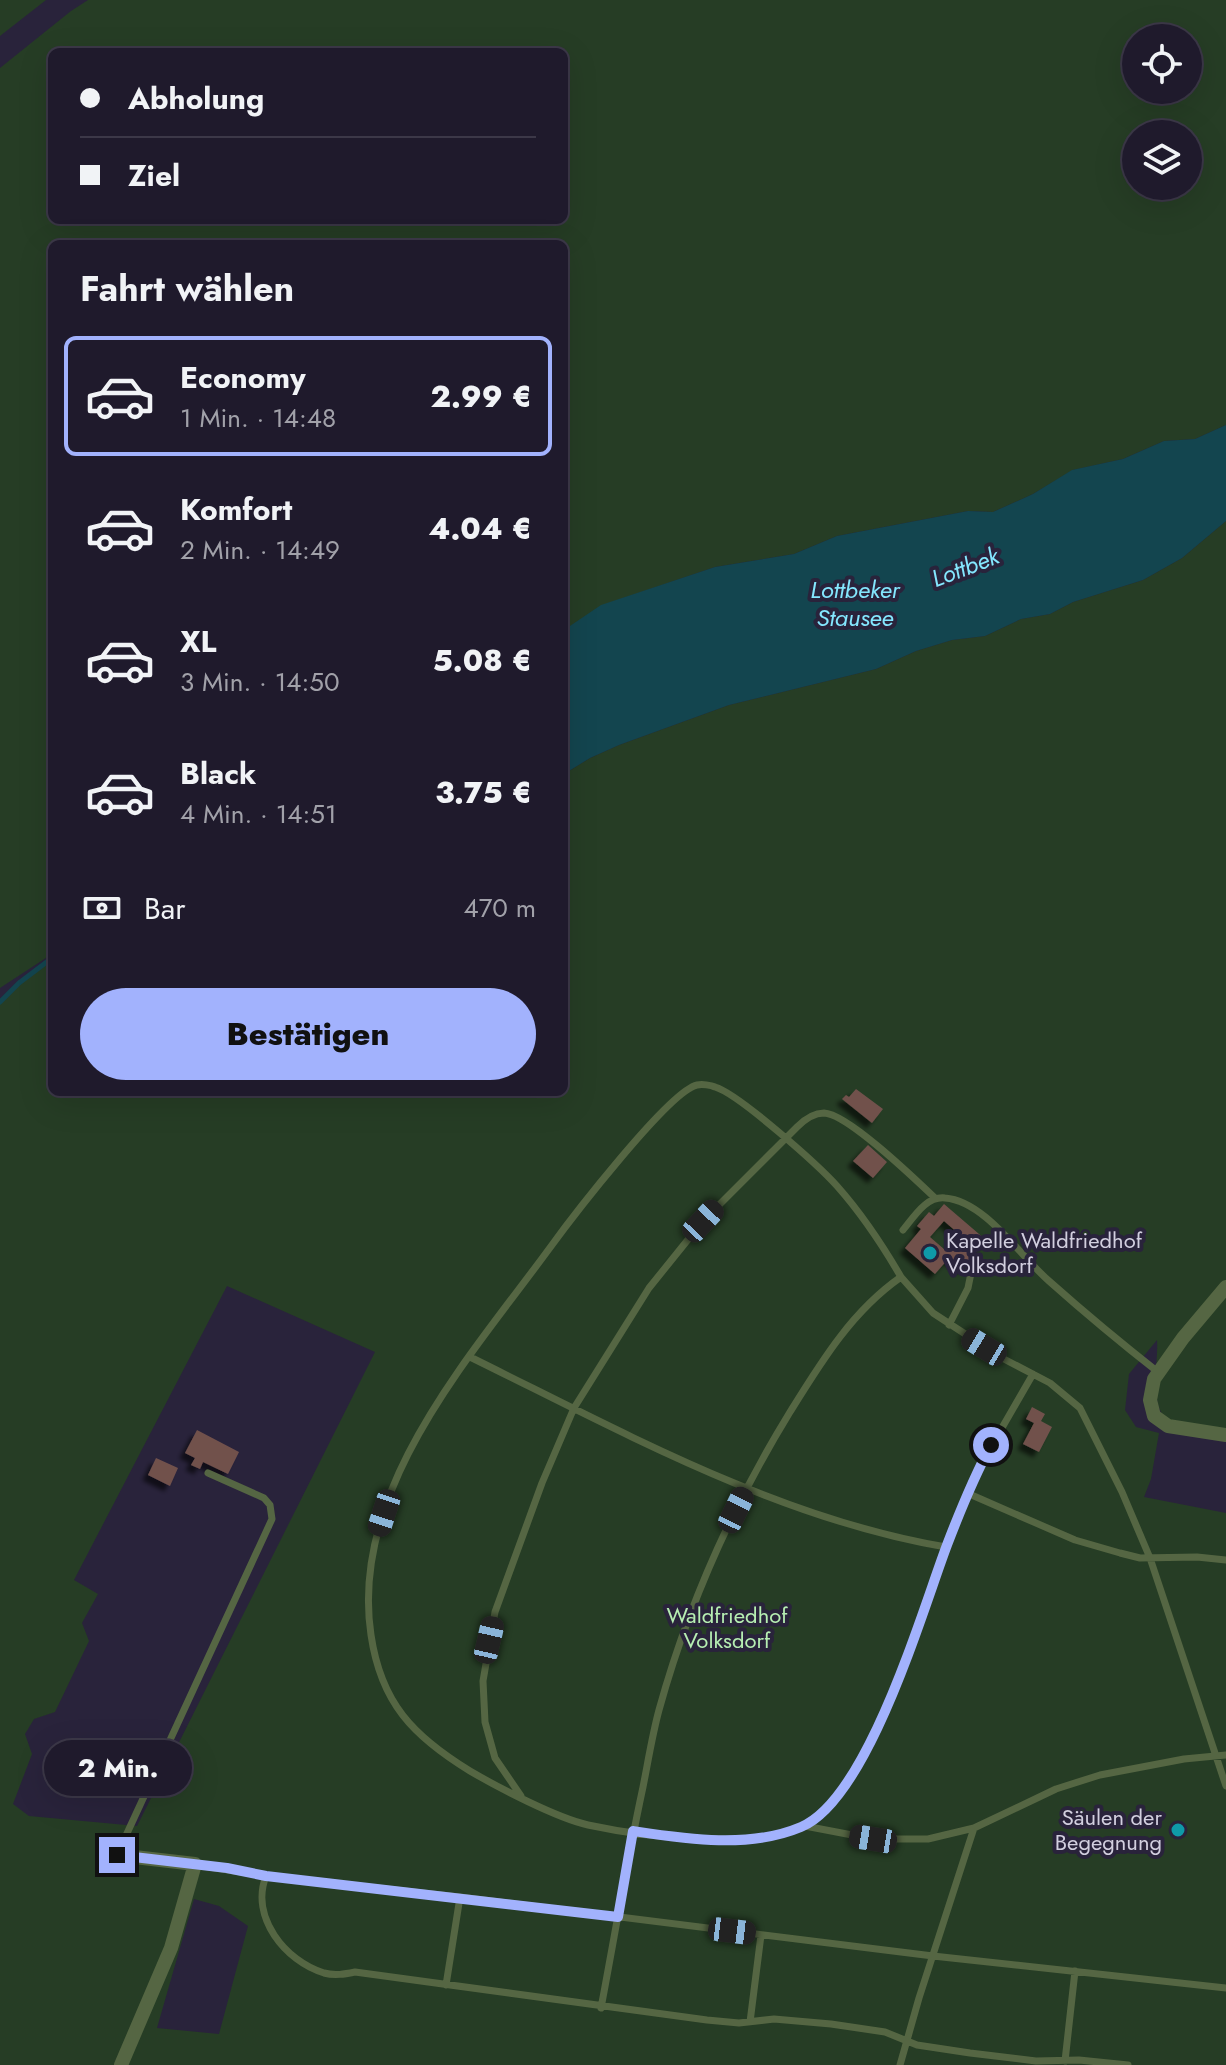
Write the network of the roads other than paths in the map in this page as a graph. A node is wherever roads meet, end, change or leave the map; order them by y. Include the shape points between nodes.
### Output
1 (785, 1139) junction
2 (935, 1198) junction
3 (903, 1230) dead end
4 (973, 1263) dead end
5 (901, 1277) junction
6 (1226, 1287) edge
7 (949, 1325) junction
8 (470, 1357) junction
9 (1158, 1372) junction
10 (1033, 1374) junction
11 (574, 1408) junction
12 (1226, 1435) edge
13 (208, 1473) dead end
14 (747, 1487) junction
15 (967, 1493) junction
16 (946, 1547) junction
17 (1150, 1558) junction
18 (1226, 1560) edge
19 (1226, 1755) edge
20 (1216, 1757) junction
21 (1226, 1786) edge
22 (522, 1798) junction
23 (805, 1826) junction
24 (974, 1828) junction
25 (633, 1831) junction
26 (117, 1855) joint
27 (195, 1864) junction
28 (266, 1876) junction
29 (460, 1897) junction
30 (618, 1917) junction
31 (761, 1935) junction
32 (933, 1956) junction
33 (1075, 1971) junction
34 (446, 1985) junction
35 (1226, 1988) edge
36 (601, 2008) junction
37 (750, 2022) junction
38 (908, 2041) junction
39 (1065, 2061) junction
40 (121, 2065) edge
41 (900, 2065) edge
42 (1128, 2065) edge

1 - 2 lane via 806,1119 830,1113
1 - 5 lane via 836,1185
1 - 8 lane via 726,1092 713,1085 692,1086 639,1138 570,1220
1 - 11 lane via 703,1221 649,1288
2 - 3 lane
2 - 9 lane via 956,1200 980,1214 1046,1279
4 - 7 lane via 968,1288
5 - 7 lane
5 - 14 lane via 878,1293 842,1335
6 - 9 street
7 - 10 lane
8 - 11 lane
8 - 22 lane via 422,1429 392,1489 376,1538 369,1620 375,1663 399,1712 446,1756
9 - 12 street via 1150,1400 1160,1422
10 - 15 lane
10 - 17 lane via 1080,1408
11 - 14 lane
11 - 22 lane via 495,1612 483,1681 485,1722 495,1758
13 - 26 lane via 264,1498 272,1519
14 - 16 lane via 829,1517
14 - 25 lane via 671,1671
15 - 16 lane
15 - 17 lane via 1075,1540
16 - 23 lane via 873,1737 831,1803
17 - 18 lane
17 - 20 lane
19 - 20 lane
20 - 21 lane
20 - 24 lane via 1100,1775 1056,1789
22 - 25 lane via 584,1824
23 - 24 lane via 899,1840
23 - 25 lane via 749,1839 675,1838
24 - 32 lane
25 - 30 lane
26 - 27 street
27 - 28 lane
27 - 40 street via 171,1948
28 - 29 lane
28 - 34 lane via 261,1907 269,1927 281,1945 308,1965 325,1973
29 - 30 lane
29 - 34 lane
30 - 31 lane
30 - 36 lane
31 - 32 lane
31 - 37 lane
32 - 33 lane
32 - 38 lane
33 - 35 lane
33 - 39 lane
34 - 36 lane
36 - 37 lane
37 - 38 lane via 831,2024
38 - 39 lane via 1023,2060
38 - 41 lane
39 - 42 lane

